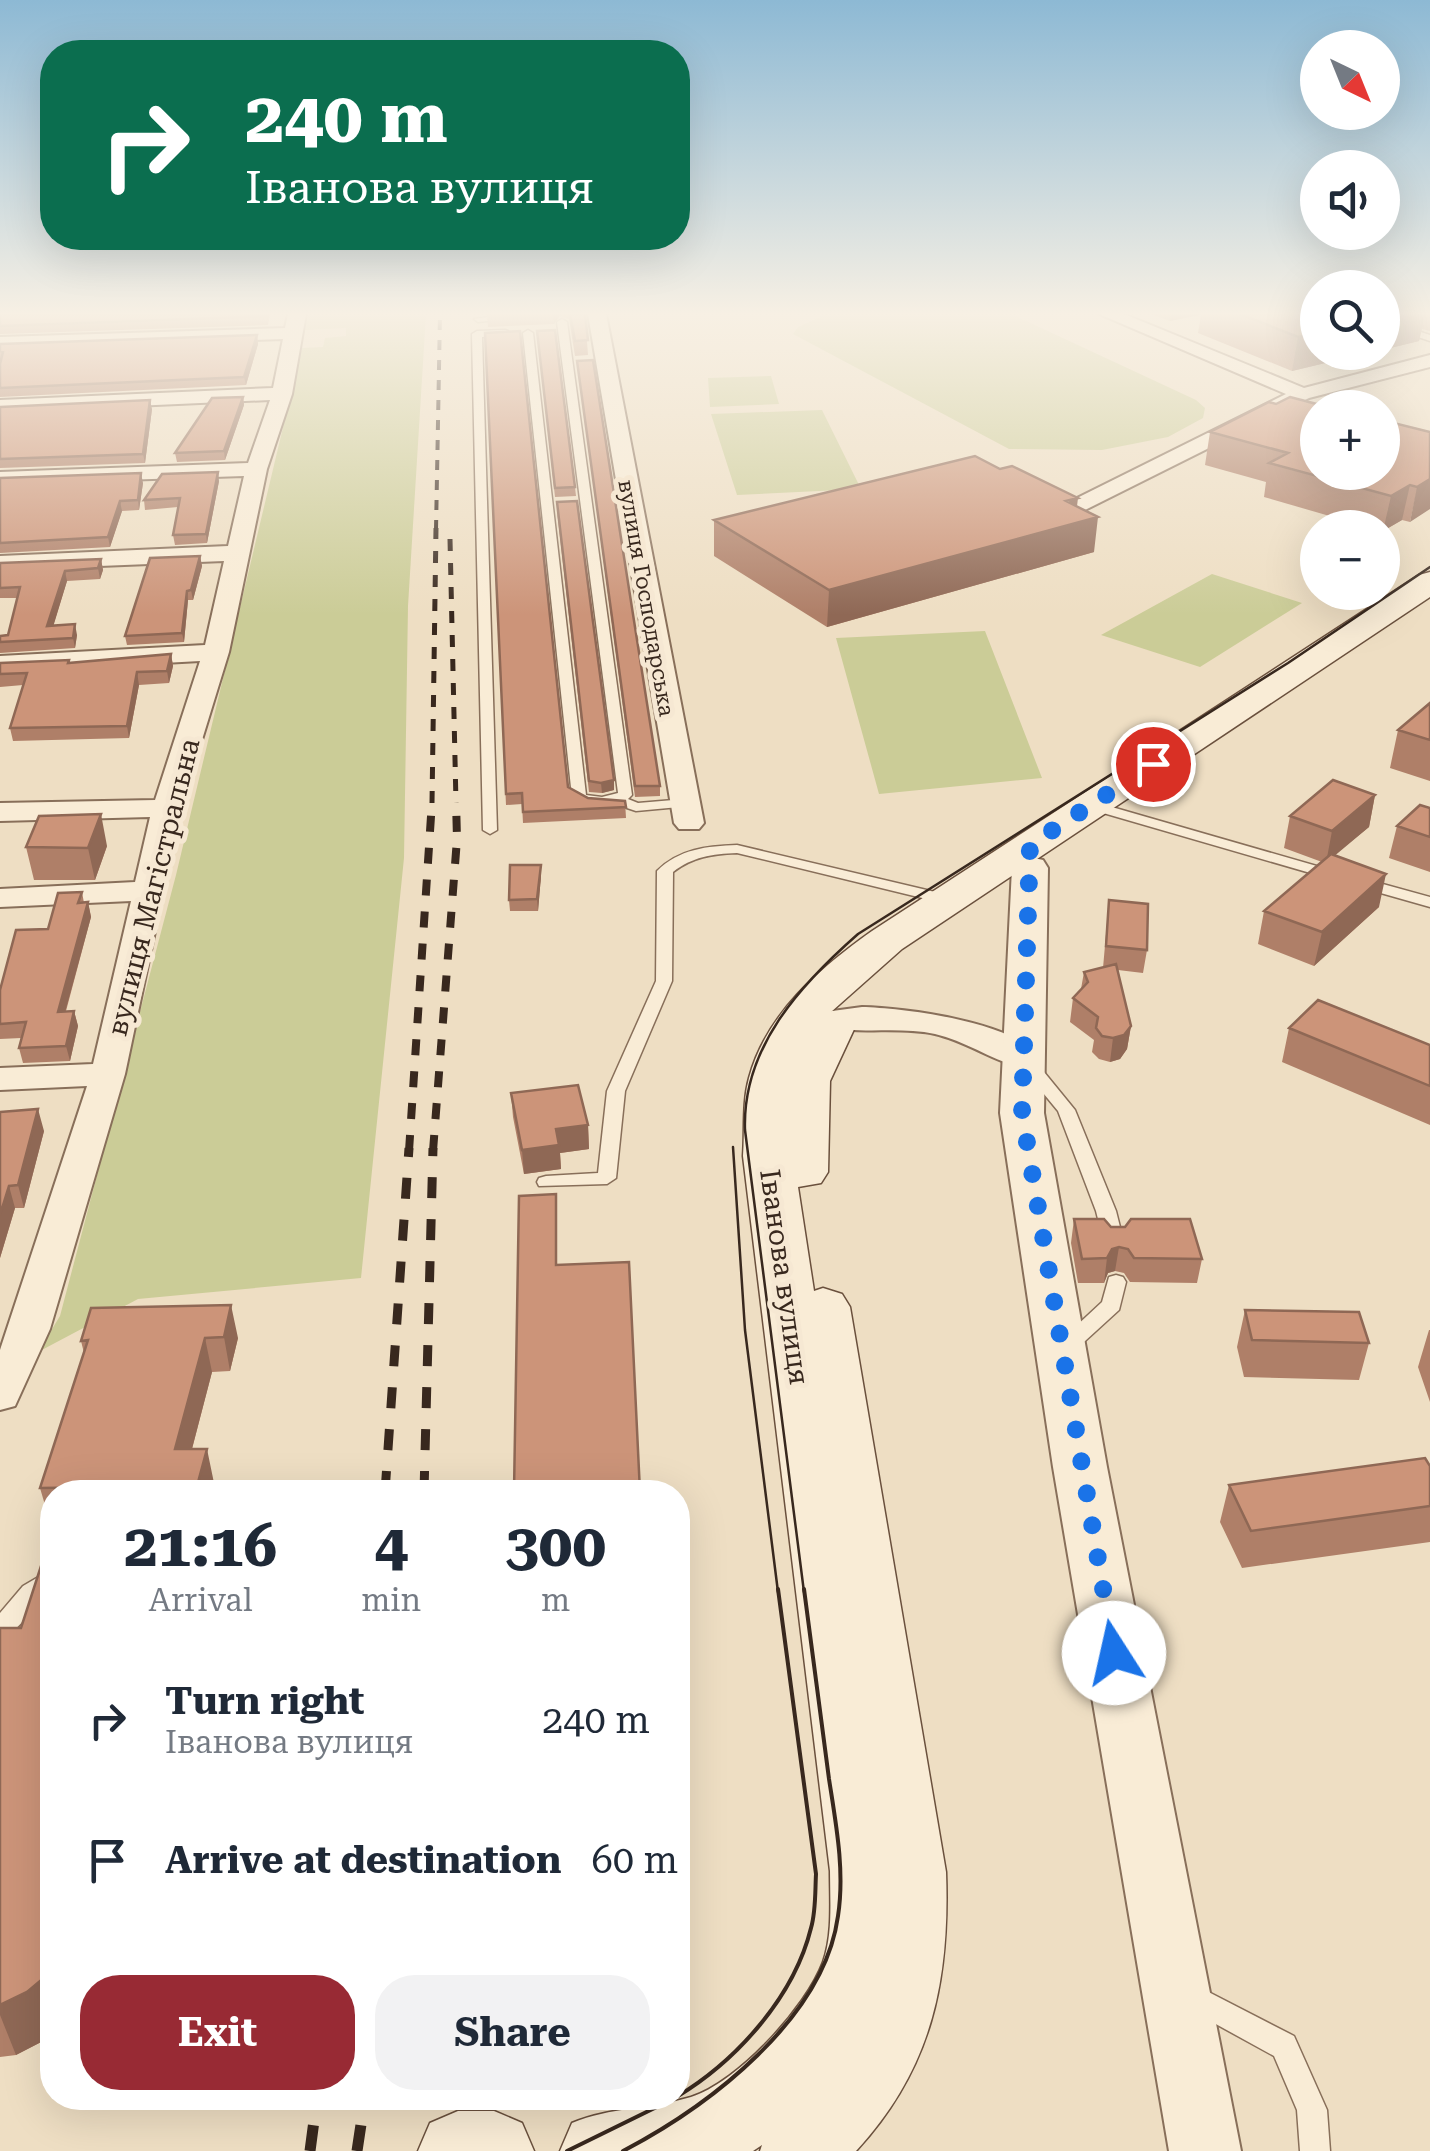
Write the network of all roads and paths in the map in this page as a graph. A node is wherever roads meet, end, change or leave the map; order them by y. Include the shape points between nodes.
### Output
1 (275, 414) edge
2 (479, 414) edge
3 (537, 414) edge
4 (575, 414) edge
5 (613, 414) edge
6 (1261, 414) edge
7 (256, 469) junction
8 (0, 478) edge
9 (586, 503) junction
10 (547, 504) junction
11 (1081, 505) edge
12 (238, 552) junction
13 (0, 564) edge
14 (1430, 582) edge
15 (1430, 598) edge
16 (216, 652) junction
17 (0, 664) edge
18 (618, 800) junction
19 (167, 808) junction
20 (1102, 808) junction
21 (0, 812) edge
22 (687, 813) joint
23 (490, 830) dead end
24 (1030, 857) junction
25 (151, 892) junction
26 (0, 898) edge
27 (947, 899) junction
28 (1430, 902) edge
29 (837, 1019) junction
30 (1023, 1058) junction
31 (108, 1074) junction
32 (0, 1079) edge
33 (546, 1182) dead end
34 (1114, 1243) edge
35 (1116, 1282) dead end
36 (15, 1330) edge
37 (1062, 1351) junction
38 (0, 1396) edge
39 (40, 1587) edge
40 (0, 1630) edge
41 (1176, 1988) junction
42 (472, 2150) edge
43 (458, 2151) edge
44 (494, 2151) edge
45 (600, 2151) edge
46 (800, 2151) edge
47 (1205, 2151) edge
48 (1314, 2151) edge

1 - 7 street, вулиця Магістральна
2 - 23 lane
3 - 10 lane
4 - 9 lane
5 - 22 street, вулиця Господарська
6 - 11 street
7 - 8 street
7 - 12 street, вулиця Магістральна
9 - 10 lane
9 - 18 lane via 625,794
10 - 18 lane via 579,798
12 - 13 street
12 - 16 street, вулиця Магістральна
14 - 20 main road, Іванова вулиця
15 - 20 main road, Іванова вулиця
16 - 17 street
16 - 19 street, вулиця Магістральна
18 - 22 lane
19 - 21 street
19 - 25 street, вулиця Магістральна
20 - 24 main road, Іванова вулиця
20 - 28 lane
24 - 27 main road, Іванова вулиця
24 - 29 main road, Іванова вулиця via 872,978
24 - 30 street
25 - 26 street
25 - 31 street, вулиця Магістральна
27 - 33 lane via 736,849 681,857 665,870 664,981 616,1090 607,1178
27 - 45 main road, Іванова вулиця via 845,971 806,1013 773,1077 768,1156 866,1870 859,1968 793,2072 718,2128
29 - 30 street via 914,1018 958,1027
29 - 46 main road, Іванова вулиця via 806,1081 801,1155 910,1872 912,1926 905,1995 880,2060 842,2112
30 - 34 lane via 1066,1110
30 - 37 street via 1022,1113
31 - 32 street
31 - 36 street, вулиця Магістральна
35 - 37 lane via 1112,1304
36 - 38 street, вулиця Магістральна
37 - 41 street
39 - 40 lane
41 - 47 street
41 - 48 lane via 1284,2046 1312,2110
42 - 43 main road
42 - 44 main road

